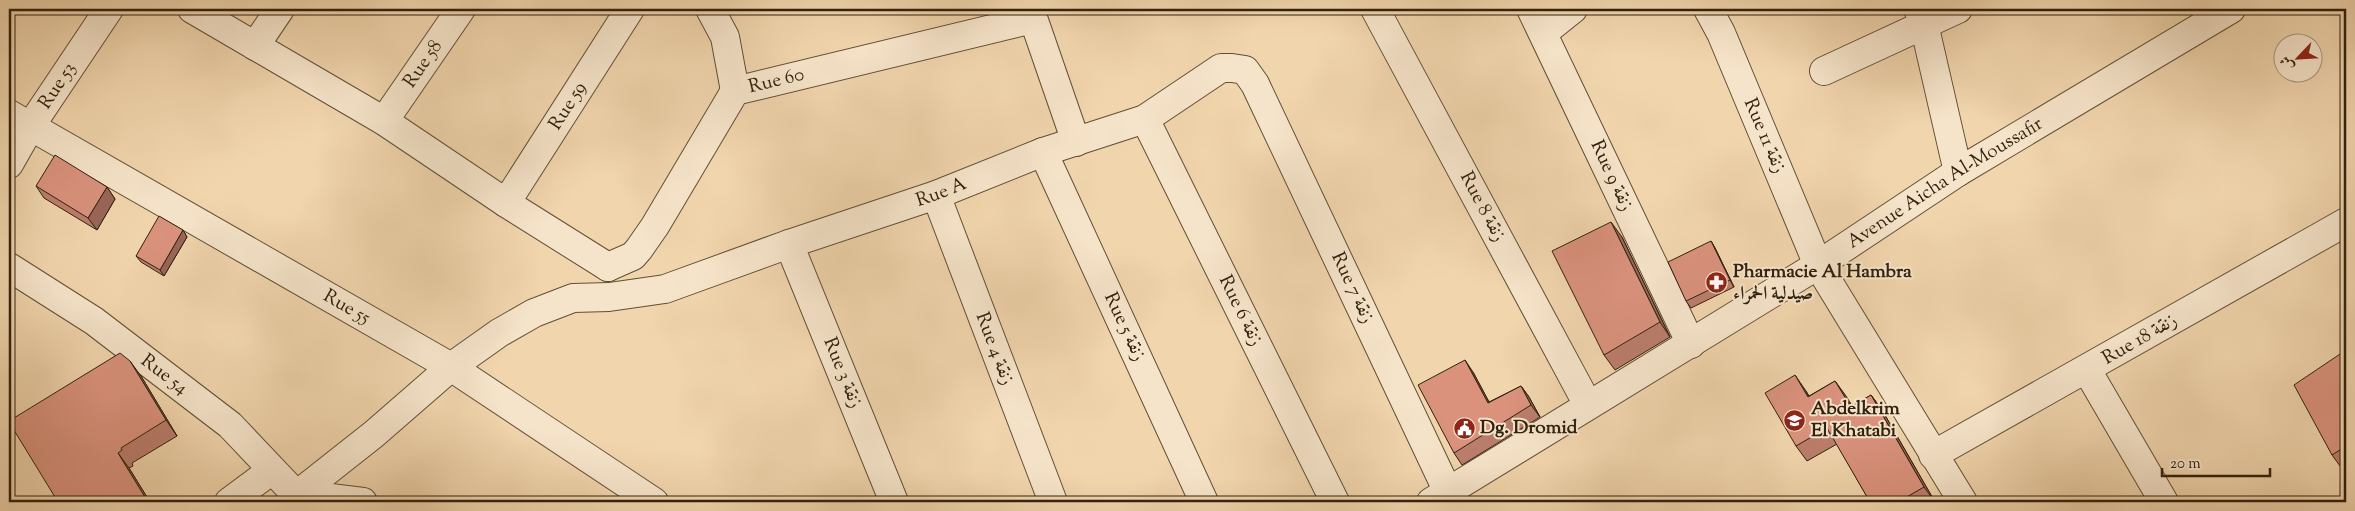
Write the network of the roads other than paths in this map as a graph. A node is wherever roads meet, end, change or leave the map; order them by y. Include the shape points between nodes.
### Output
1 (109, 9) edge
2 (192, 9) edge
3 (280, 9) edge
4 (461, 9) edge
5 (630, 9) edge
6 (710, 9) edge
7 (1375, 9) edge
8 (1531, 9) edge
9 (1572, 9) edge
10 (1708, 9) edge
11 (1958, 9) edge
12 (2228, 10) edge
13 (1031, 14) edge
14 (1921, 16) edge
15 (1543, 33) junction
16 (255, 46) junction
17 (1824, 71) dead end
18 (1256, 84) joint
19 (735, 91) junction
20 (1145, 119) junction
21 (19, 121) edge
22 (384, 121) junction
23 (1076, 142) junction
24 (1044, 152) junction
25 (9, 164) edge
26 (1958, 172) junction
27 (936, 196) junction
28 (506, 203) junction
29 (2346, 222) edge
30 (789, 244) junction
31 (1818, 266) junction
32 (9, 267) edge
33 (608, 267) junction
34 (609, 297) junction
35 (1690, 344) junction
36 (450, 367) junction
37 (2087, 370) junction
38 (1588, 405) junction
39 (1933, 454) junction
40 (272, 470) junction
41 (1439, 497) edge
42 (300, 498) edge
43 (229, 502) edge
44 (364, 502) edge
45 (654, 502) edge
46 (894, 502) edge
47 (1053, 502) edge
48 (1204, 502) edge
49 (1334, 502) edge
50 (1963, 502) edge
51 (2164, 502) edge

1 - 21 street, Rue 53
2 - 16 street
3 - 16 street
4 - 22 street, Rue 58
5 - 28 street, Rue 59
6 - 19 street via 725,37
7 - 38 street, Rue 8 زنقة
8 - 15 street, Rue 9 زنقة
9 - 15 street
10 - 31 street, Rue 11 زنقة via 1721,33
11 - 14 street
12 - 26 street, Avenue Aicha Al-Moussafir
13 - 19 street, Rue 60
13 - 23 street
14 - 17 street
14 - 26 street
15 - 35 street, Rue 9 زنقة
16 - 22 street
18 - 20 street, Rue A via 1245,70 1222,68
18 - 41 street, Rue 7 زنقة
19 - 33 street, Rue 60 via 639,249 633,256
20 - 23 street, Rue A
20 - 49 street, Rue 6 زنقة
21 - 25 street, Rue 53
21 - 36 street, Rue 55
22 - 28 street
23 - 24 street, Rue A
24 - 27 street, Rue A
24 - 48 street, Rue 5 زنقة
26 - 31 street, Avenue Aicha Al-Moussafir
27 - 30 street, Rue A
27 - 47 street, Rue 4 زنقة
28 - 33 street
29 - 37 street, Rue 18 زنقة
30 - 34 street, Rue A via 665,290
30 - 46 street, Rue 3 زنقة
31 - 35 street, Avenue Aicha Al-Moussafir
31 - 39 street, Rue 11 زنقة
32 - 40 street, Rue 54 via 94,321 230,425
33 - 34 street
34 - 36 street, Rue A via 573,298 534,313
35 - 38 street, Avenue Aicha Al-Moussafir
36 - 42 street, Rue A
36 - 45 street, Rue 55
37 - 39 street, Rue 18 زنقة
37 - 51 street
38 - 41 street, Avenue Aicha Al-Moussafir
39 - 50 street, Rue 11 زنقة
40 - 42 street, Rue 54
40 - 43 street
42 - 44 street

